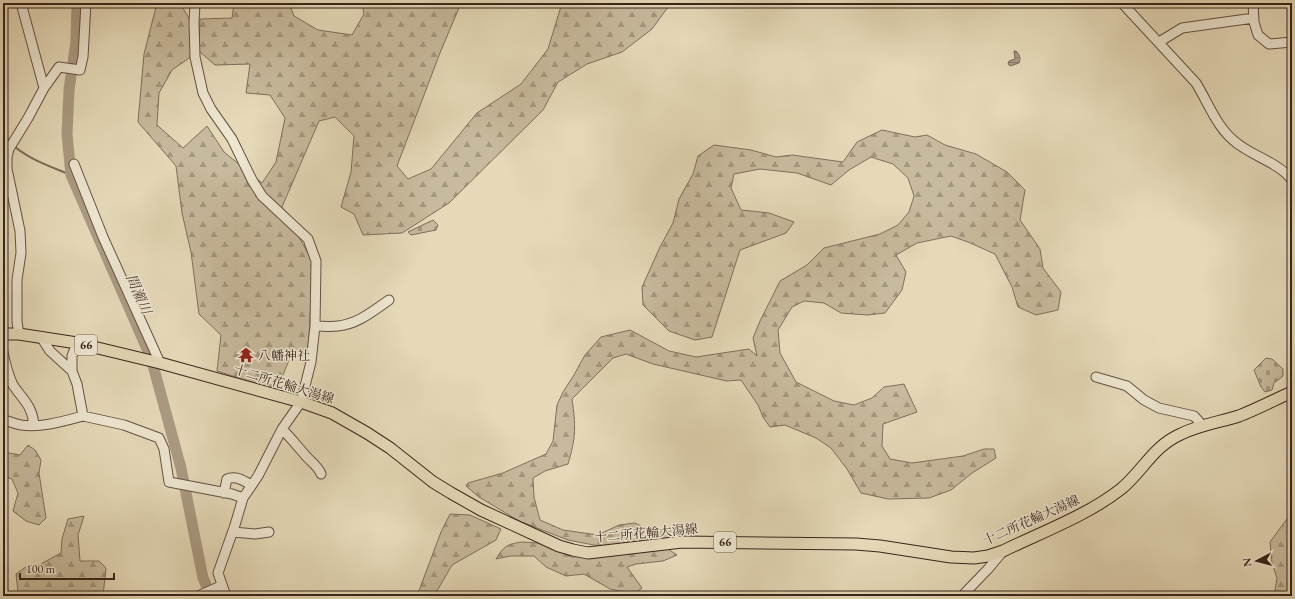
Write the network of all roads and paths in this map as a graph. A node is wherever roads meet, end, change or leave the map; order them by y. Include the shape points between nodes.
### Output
1 (21, 3) edge
2 (86, 3) edge
3 (196, 3) edge
4 (1122, 3) edge
5 (1253, 3) edge
6 (1254, 18) junction
7 (1159, 42) junction
8 (1292, 42) edge
9 (44, 88) junction
10 (74, 164) dead end
11 (1292, 180) edge
12 (389, 300) dead end
13 (315, 326) junction
14 (3, 334) edge
15 (19, 334) junction
16 (41, 337) junction
17 (77, 342) junction
18 (3, 352) edge
19 (158, 363) junction
20 (72, 371) junction
21 (1096, 376) dead end
22 (1292, 392) edge
23 (301, 402) junction
24 (84, 416) junction
25 (3, 420) edge
26 (34, 425) junction
27 (1203, 426) junction
28 (282, 429) junction
29 (321, 474) dead end
30 (252, 486) junction
31 (224, 492) junction
32 (243, 498) junction
33 (233, 532) junction
34 (269, 532) dead end
35 (1003, 551) junction
36 (219, 587) junction
37 (198, 596) edge
38 (226, 596) edge
39 (962, 596) edge

1 - 9 street
2 - 9 street via 80,70 59,67
3 - 13 street via 195,57 203,93 210,109 232,139 262,196 308,239 316,261
4 - 7 street
5 - 6 street
6 - 7 street via 1182,28
6 - 8 street via 1258,35 1269,44
7 - 11 street via 1196,83 1216,120 1228,135 1238,144 1285,172
9 - 15 street via 9,149 7,170 20,231 21,253 16,312
10 - 19 street
12 - 13 street via 367,316 353,322 339,326
13 - 23 street
14 - 15 main road, 十二所花輪大湯線 / 66
15 - 16 main road, 十二所花輪大湯線 / 66
16 - 17 main road, 十二所花輪大湯線 / 66
16 - 20 street via 50,352
17 - 19 main road, 十二所花輪大湯線 / 66
17 - 20 street via 72,356
18 - 26 street via 13,384 33,414
19 - 23 main road, 十二所花輪大湯線 / 66
20 - 24 street
21 - 27 street via 1127,386 1159,408 1194,416
22 - 27 main road, 十二所花輪大湯線 / 66 via 1262,407
23 - 28 street
23 - 35 main road, 十二所花輪大湯線 / 66 via 332,413 364,430 433,482 481,510 573,550 588,553 682,542 711,542 856,544 974,558
24 - 26 street
24 - 31 street via 124,425 159,438 164,449 168,482
25 - 26 street
27 - 35 main road, 十二所花輪大湯線 / 66 via 1181,434 1160,447 1122,488 1095,507
28 - 29 street
28 - 30 street
30 - 31 street via 231,477 227,479
30 - 32 street
31 - 32 street
32 - 33 street
33 - 34 street
33 - 36 street via 218,573
35 - 39 street
36 - 37 street
36 - 38 street

